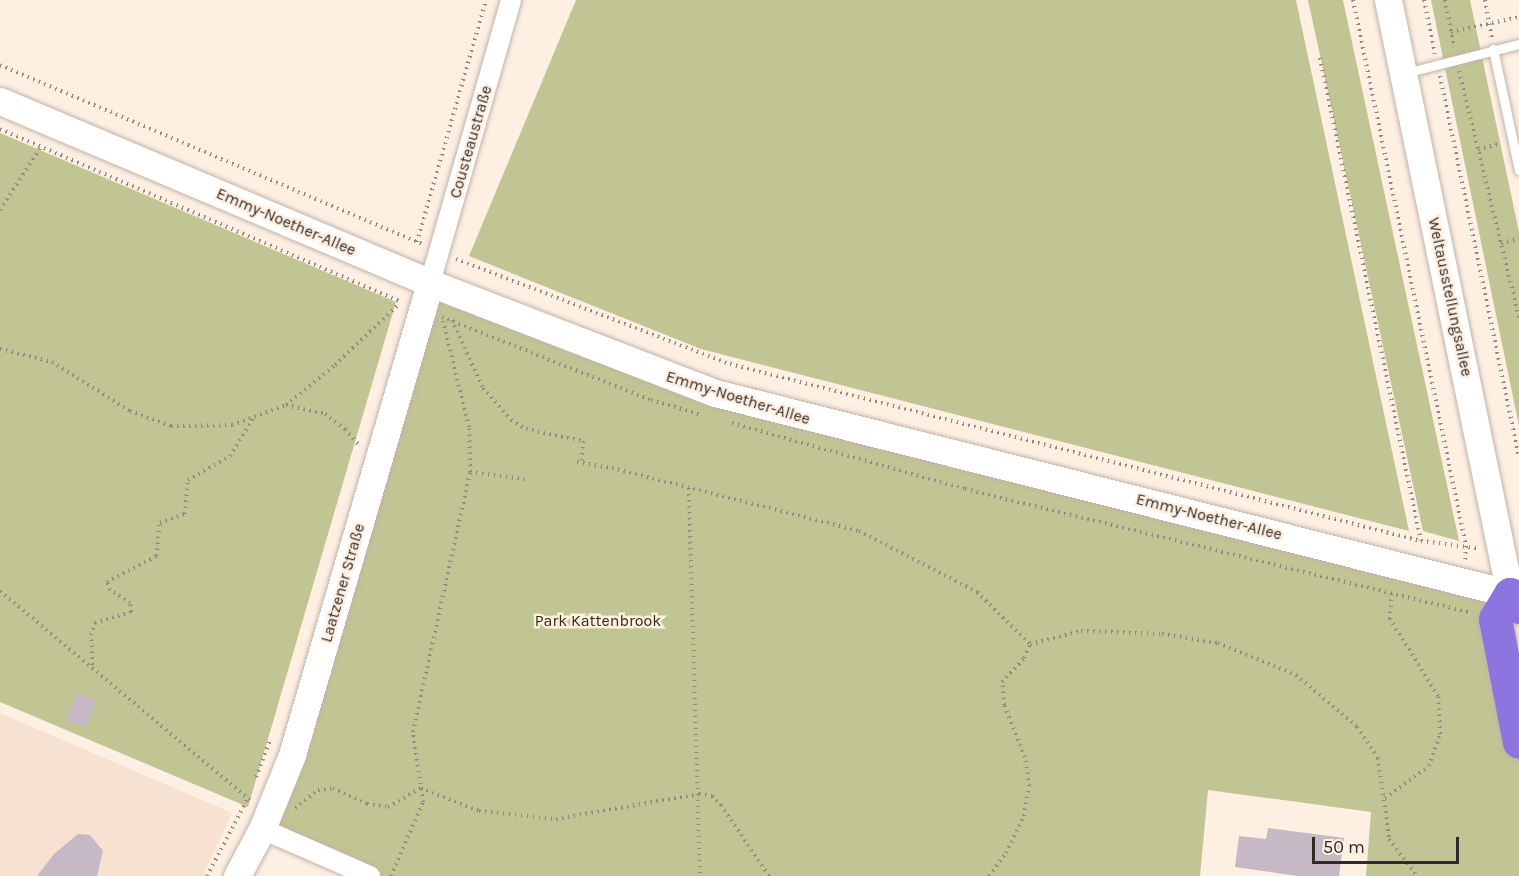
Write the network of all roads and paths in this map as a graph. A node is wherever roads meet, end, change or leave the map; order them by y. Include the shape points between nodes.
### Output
1 (486, 0) edge
2 (511, 0) edge
3 (1353, 0) edge
4 (1388, 0) edge
5 (1424, 0) edge
6 (1445, 0) edge
7 (1485, 0) edge
8 (1519, 17) edge
9 (1490, 23) junction
10 (1451, 32) junction
11 (1519, 44) edge
12 (1493, 49) junction
13 (1320, 58) dead end
14 (1456, 59) junction
15 (1437, 64) junction
16 (0, 65) edge
17 (1403, 74) junction
18 (0, 101) edge
19 (0, 129) edge
20 (49, 136) junction
21 (1513, 142) junction
22 (1478, 149) junction
23 (1519, 170) edge
24 (0, 210) edge
25 (1519, 239) edge
26 (1501, 243) junction
27 (467, 264) dead end
28 (430, 283) junction
29 (401, 302) junction
30 (398, 313) dead end
31 (442, 317) dead end
32 (1519, 318) edge
33 (452, 321) dead end
34 (0, 349) edge
35 (286, 405) junction
36 (254, 417) junction
37 (1517, 431) edge
38 (362, 435) dead end
39 (359, 446) junction
40 (356, 457) dead end
41 (1519, 457) edge
42 (470, 472) junction
43 (525, 479) dead end
44 (688, 488) junction
45 (1421, 541) junction
46 (0, 591) edge
47 (1392, 593) dead end
48 (1516, 599) edge
49 (1030, 644) junction
50 (92, 666) junction
51 (272, 736) dead end
52 (1519, 742) edge
53 (421, 788) junction
54 (699, 794) junction
55 (249, 796) junction
56 (1384, 798) junction
57 (262, 829) junction
58 (207, 876) edge
59 (237, 876) edge
60 (370, 876) edge
61 (391, 876) edge
62 (700, 876) edge
63 (769, 876) edge
64 (988, 876) edge
65 (1417, 876) edge

1 - 16 path via 417,242
2 - 28 street, Cousteaustraße
3 - 45 path via 1466,546
4 - 17 main road, Weltausstellungsallee
5 - 15 path
6 - 10 path
7 - 9 path
8 - 9 path
9 - 10 path
9 - 12 path
10 - 14 path
11 - 12 lane
12 - 14 lane
12 - 21 lane
13 - 45 path
14 - 15 lane
14 - 22 path
15 - 17 lane
15 - 37 path
17 - 48 main road, Weltausstellungsallee
18 - 20 main road, Emmy-Noether-Allee
19 - 20 path
20 - 24 path
20 - 28 main road, Emmy-Noether-Allee
20 - 29 path
21 - 22 path
21 - 23 lane
22 - 26 path
25 - 26 path
26 - 32 path
27 - 45 path via 730,364
28 - 48 main road, Emmy-Noether-Allee via 715,393
28 - 57 main road, Laatzener Straße via 292,755
29 - 30 path
29 - 35 path
31 - 42 path via 469,427
33 - 44 path via 483,387 511,420 526,429 583,441 579,463
34 - 36 path via 52,362 130,411 171,426 232,425
35 - 36 path
35 - 39 path via 325,414
36 - 50 path via 230,456 188,480 185,514 160,523 157,556 108,582 110,590 130,603 131,612 95,623 91,635
37 - 41 path
38 - 39 path
39 - 40 path
42 - 43 path
42 - 53 path via 413,732
44 - 49 path via 859,531 977,592
44 - 54 path
46 - 50 path
47 - 56 path via 1390,619 1438,696 1440,734 1429,766
48 - 52 highway via 1495,619
49 - 56 path via 1081,631 1162,634 1218,643 1296,675 1357,728 1378,758
49 - 64 path via 1024,658 1002,682 1004,705 1025,757 1029,786 1024,816 1006,853
50 - 55 path
51 - 55 path
53 - 54 path via 479,811 556,819
53 - 57 path via 388,807 367,804 333,788 318,790
53 - 61 path via 423,802
54 - 62 path
54 - 63 path via 712,796 721,805
55 - 57 path
55 - 58 path
56 - 65 path via 1389,839
57 - 59 main road, Laatzener Straße
57 - 60 street

